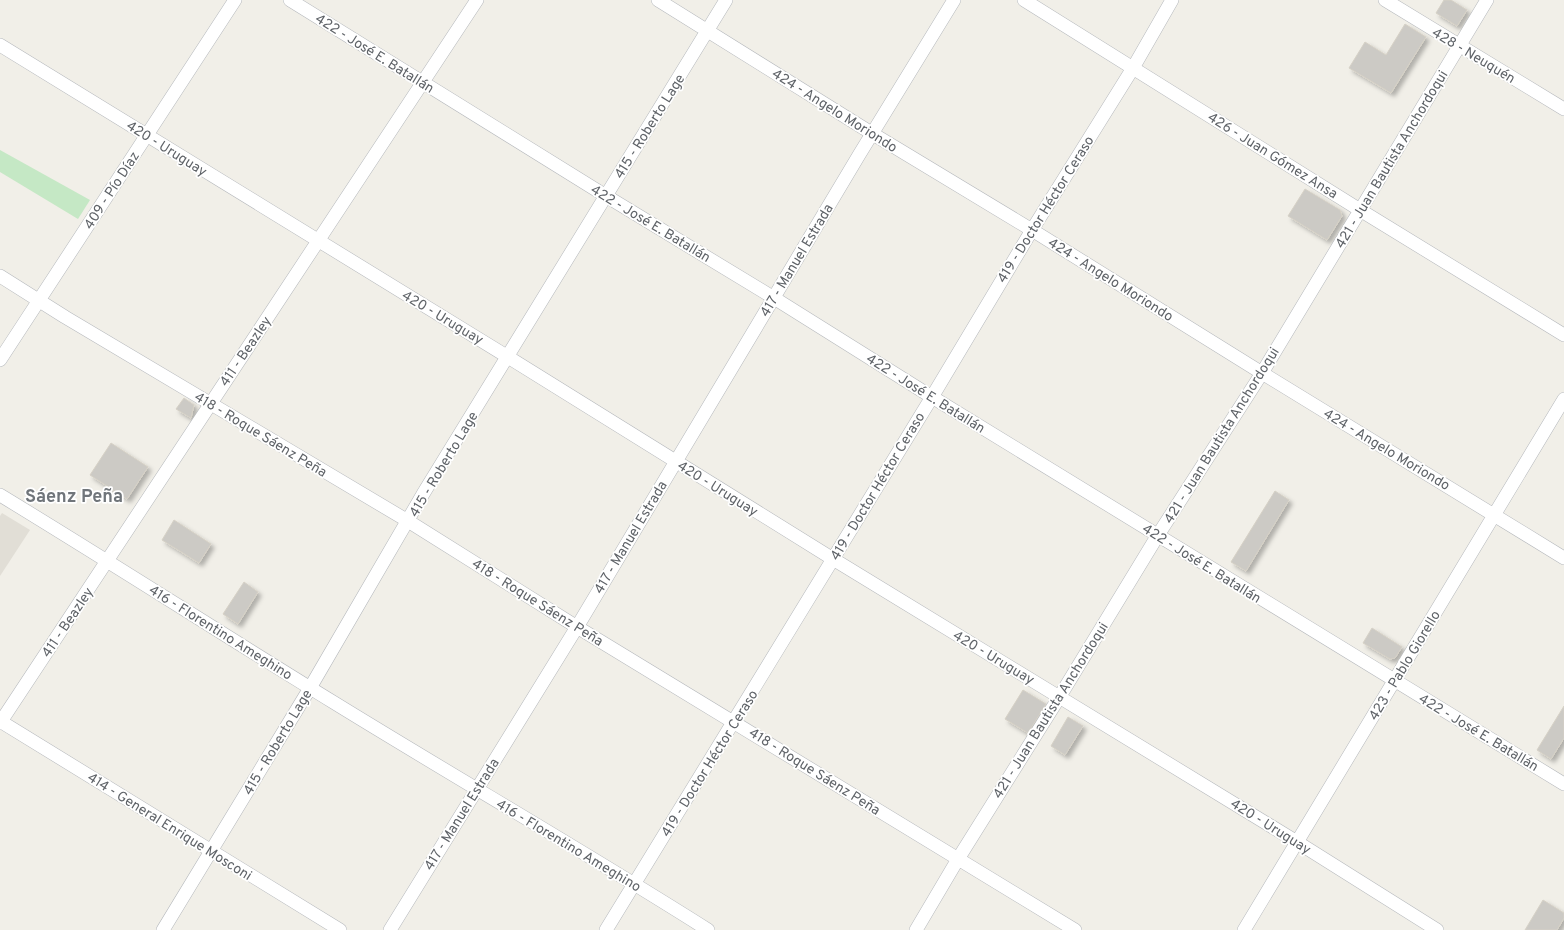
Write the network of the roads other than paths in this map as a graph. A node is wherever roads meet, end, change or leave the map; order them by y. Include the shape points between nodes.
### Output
1 (235, 0) edge
2 (290, 0) edge
3 (477, 0) edge
4 (658, 0) edge
5 (726, 0) edge
6 (954, 0) edge
7 (1024, 0) edge
8 (1172, 0) edge
9 (1385, 0) edge
10 (1487, 0) edge
11 (708, 30) junction
12 (0, 45) edge
13 (1459, 46) junction
14 (1133, 68) junction
15 (423, 83) junction
16 (1564, 110) edge
17 (873, 134) junction
18 (147, 136) junction
19 (606, 196) junction
20 (1360, 210) junction
21 (1032, 230) junction
22 (319, 241) junction
23 (0, 276) edge
24 (774, 298) junction
25 (39, 300) junction
26 (1564, 335) edge
27 (508, 357) junction
28 (0, 360) edge
29 (1262, 373) junction
30 (932, 397) junction
31 (1564, 399) edge
32 (210, 403) junction
33 (675, 461) junction
34 (0, 495) edge
35 (1494, 515) junction
36 (408, 521) junction
37 (1158, 535) junction
38 (1564, 558) edge
39 (833, 559) junction
40 (108, 560) junction
41 (577, 627) junction
42 (1394, 680) junction
43 (310, 688) junction
44 (1060, 696) junction
45 (0, 722) edge
46 (734, 722) junction
47 (1564, 784) edge
48 (476, 790) junction
49 (1297, 842) junction
50 (211, 851) junction
51 (958, 859) junction
52 (634, 884) junction
53 (163, 930) edge
54 (340, 930) edge
55 (390, 930) edge
56 (606, 930) edge
57 (708, 930) edge
58 (916, 930) edge
59 (1075, 930) edge
60 (1244, 930) edge
61 (1437, 930) edge

1 - 18 street, 409 - Pío Díaz
2 - 15 street, 422 - José E. Batallán
3 - 15 street, 411 - Beazley
4 - 11 street, 424 - Angelo Moriondo
5 - 11 street, 415 - Roberto Lage
6 - 17 street, 417 - Manuel Estrada
7 - 14 street, 426 - Juan Gómez Ansa
8 - 14 street, 419 - Doctor Héctor Ceraso
9 - 13 street, 428 - Neuquén
10 - 13 street, 421 - Juan Bautista Anchordoqui
11 - 17 street, 424 - Angelo Moriondo
11 - 19 street, 415 - Roberto Lage
12 - 18 street, 420 - Uruguay
13 - 16 street, 428 - Neuquén
13 - 20 street, 421 - Juan Bautista Anchordoqui
14 - 20 street, 426 - Juan Gómez Ansa
14 - 21 street, 419 - Doctor Héctor Ceraso
15 - 19 street, 422 - José E. Batallán
15 - 22 street, 411 - Beazley
17 - 21 street, 424 - Angelo Moriondo
17 - 24 street, 417 - Manuel Estrada
18 - 22 street, 420 - Uruguay
18 - 25 street, 409 - Pío Díaz
19 - 24 street, 422 - José E. Batallán
19 - 27 street, 415 - Roberto Lage
20 - 26 street, 426 - Juan Gómez Ansa
20 - 29 street, 421 - Juan Bautista Anchordoqui
21 - 29 street, 424 - Angelo Moriondo
21 - 30 street, 419 - Doctor Héctor Ceraso
22 - 27 street, 420 - Uruguay
22 - 32 street, 411 - Beazley
23 - 25 street, 418 - Roque Sáenz Peña
24 - 30 street, 422 - José E. Batallán
24 - 33 street, 417 - Manuel Estrada
25 - 28 street, 409 - Pío Díaz
25 - 32 street, 418 - Roque Sáenz Peña
27 - 33 street, 420 - Uruguay
27 - 36 street, 415 - Roberto Lage
29 - 35 street, 424 - Angelo Moriondo
29 - 37 street, 421 - Juan Bautista Anchordoqui
30 - 37 street, 422 - José E. Batallán
30 - 39 street, 419 - Doctor Héctor Ceraso
31 - 35 street, 423 - Pablo Giorello
32 - 36 street, 418 - Roque Sáenz Peña
32 - 40 street, 411 - Beazley
33 - 39 street, 420 - Uruguay
33 - 41 street, 417 - Manuel Estrada
34 - 40 street, 416 - Florentino Ameghino
35 - 38 street, 424 - Angelo Moriondo
35 - 42 street, 423 - Pablo Giorello
36 - 41 street, 418 - Roque Sáenz Peña
36 - 43 street, 415 - Roberto Lage
37 - 42 street, 422 - José E. Batallán
37 - 44 street, 421 - Juan Bautista Anchordoqui
39 - 44 street, 420 - Uruguay
39 - 46 street, 419 - Doctor Héctor Ceraso
40 - 43 street, 416 - Florentino Ameghino
40 - 45 street, 411 - Beazley
41 - 46 street, 418 - Roque Sáenz Peña
41 - 48 street, 417 - Manuel Estrada
42 - 47 street, 422 - José E. Batallán
42 - 49 street, 423 - Pablo Giorello
43 - 48 street, 416 - Florentino Ameghino
43 - 50 street, 415 - Roberto Lage
44 - 49 street, 420 - Uruguay
44 - 51 street, 421 - Juan Bautista Anchordoqui
45 - 50 street, 414 - General Enrique Mosconi
46 - 51 street, 418 - Roque Sáenz Peña
46 - 52 street, 419 - Doctor Héctor Ceraso
48 - 52 street, 416 - Florentino Ameghino
48 - 55 street, 417 - Manuel Estrada
49 - 60 street, 423 - Pablo Giorello
49 - 61 street, 420 - Uruguay
50 - 53 street, 415 - Roberto Lage
50 - 54 street, 414 - General Enrique Mosconi
51 - 58 street, 421 - Juan Bautista Anchordoqui
51 - 59 street, 418 - Roque Sáenz Peña
52 - 56 street, 419 - Doctor Héctor Ceraso
52 - 57 street, 416 - Florentino Ameghino

